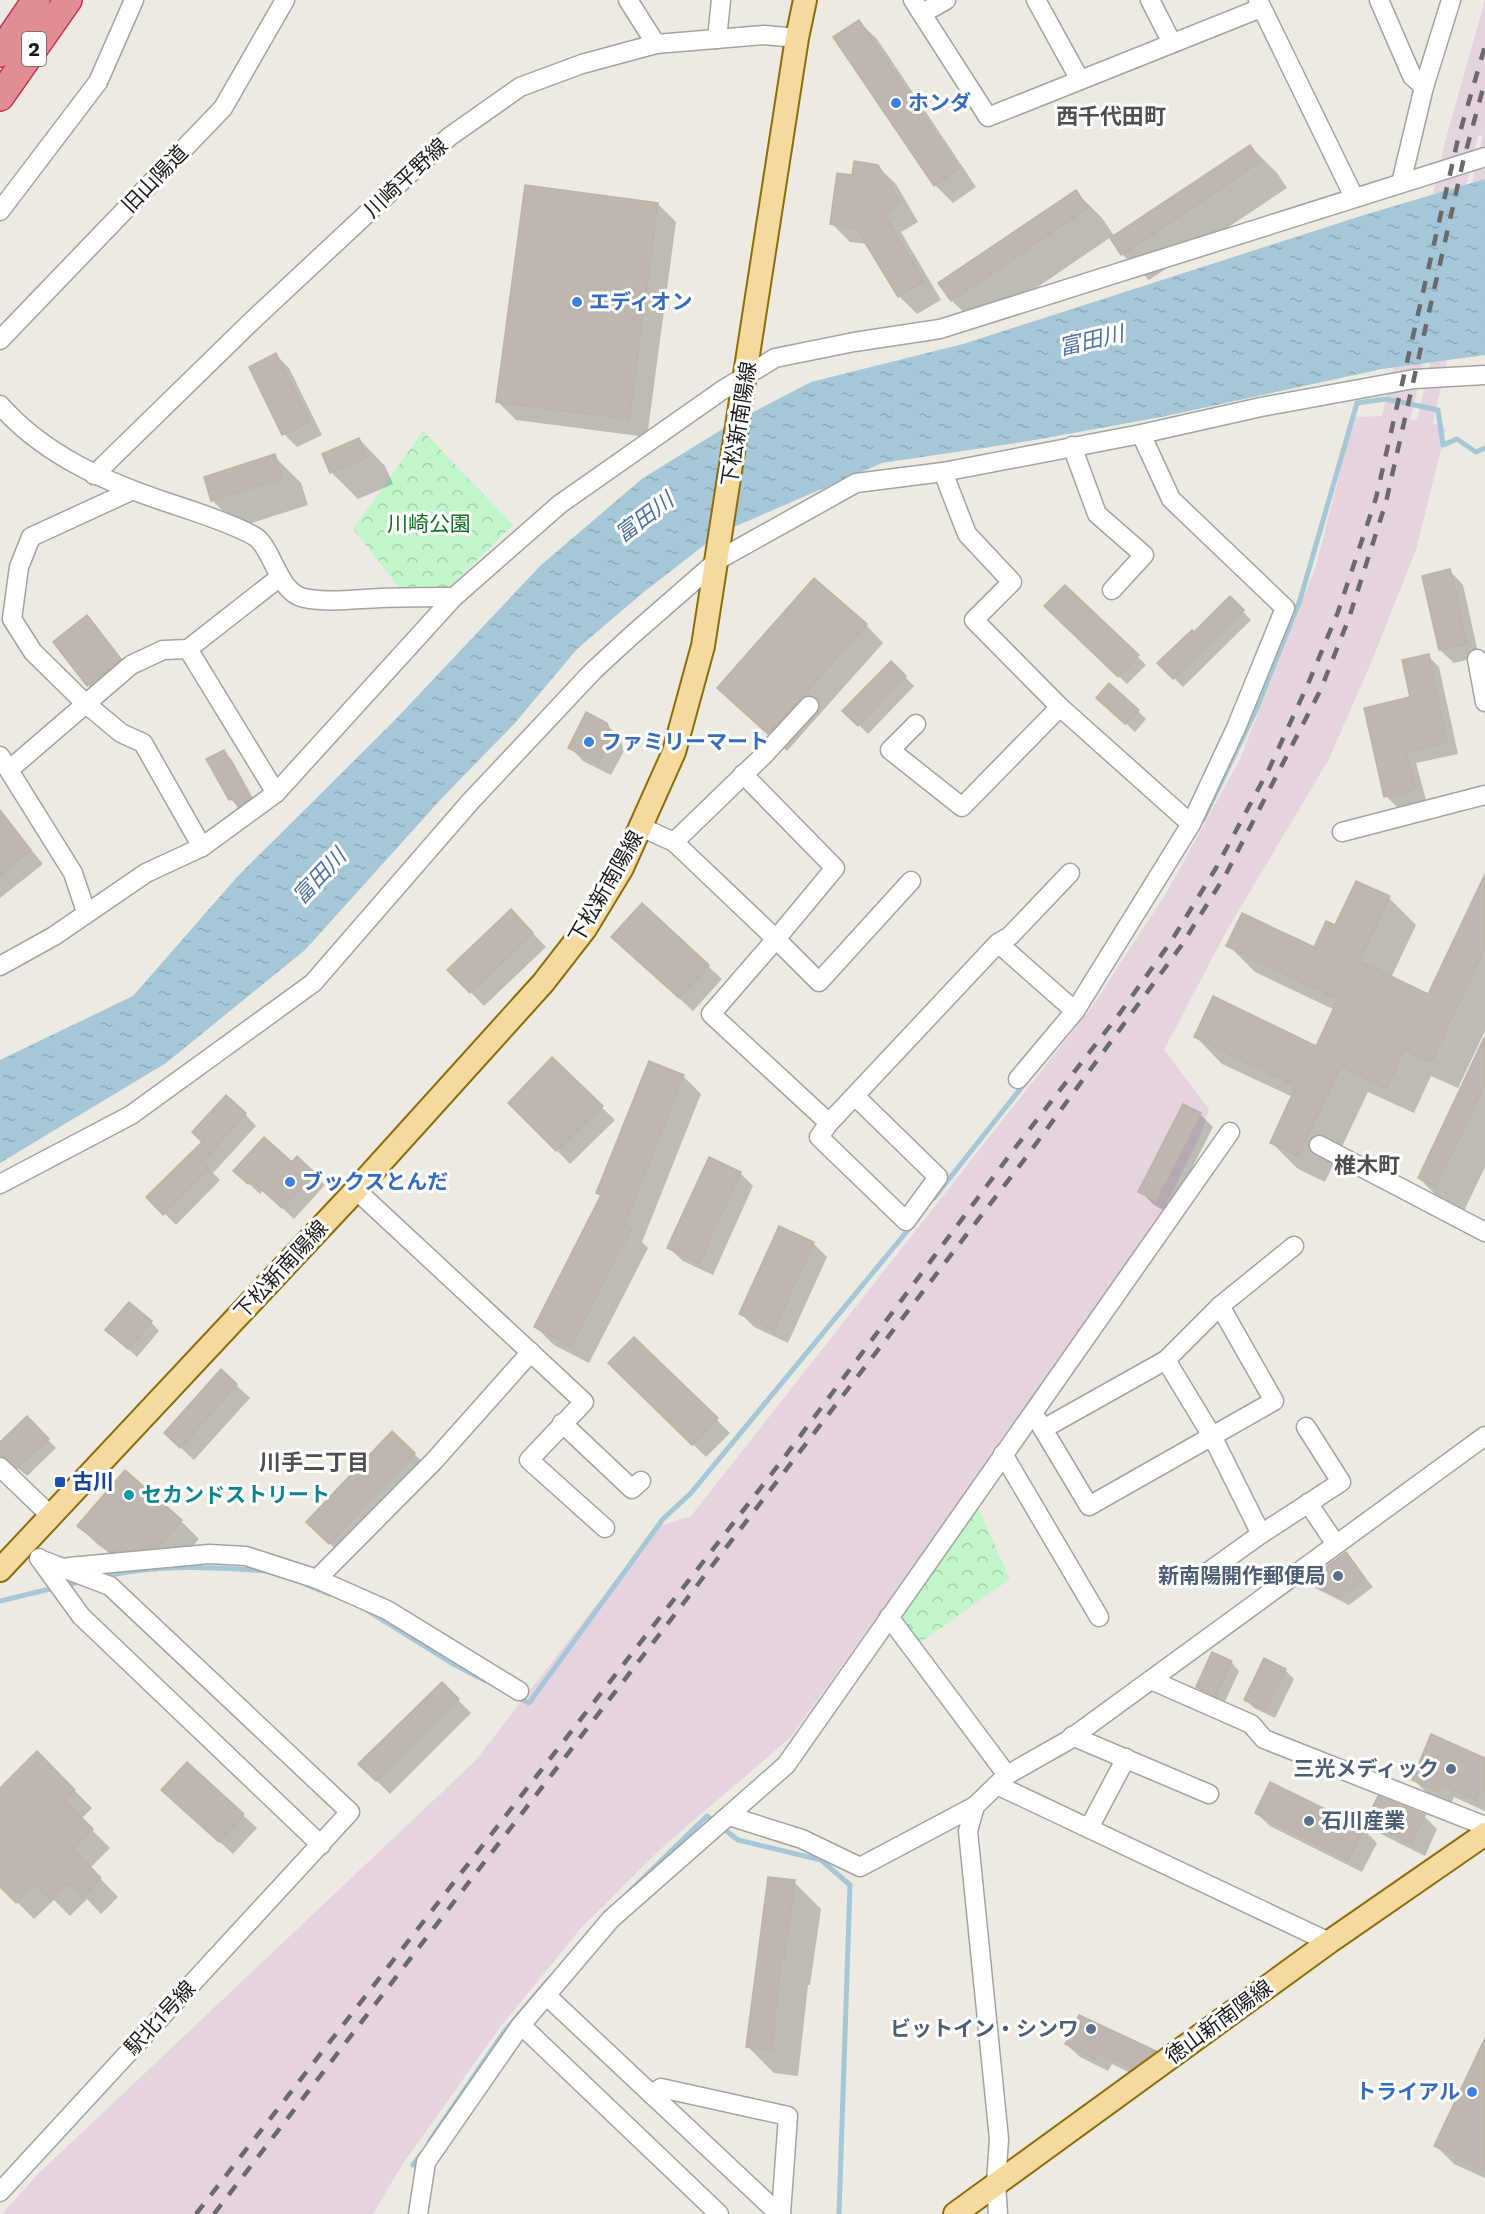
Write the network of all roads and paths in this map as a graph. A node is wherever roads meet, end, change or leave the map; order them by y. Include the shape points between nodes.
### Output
1 (36, 0) edge
2 (68, 0) edge
3 (134, 0) edge
4 (285, 0) edge
5 (628, 0) edge
6 (721, 0) edge
7 (805, 0) edge
8 (946, 0) edge
9 (1036, 0) edge
10 (1150, 0) edge
11 (1379, 0) edge
12 (1451, 0) edge
13 (1260, 4) edge
14 (918, 7) edge
15 (797, 38) junction
16 (717, 39) junction
17 (1172, 43) junction
18 (656, 44) junction
19 (0, 52) edge
20 (1080, 80) junction
21 (1424, 87) junction
22 (0, 97) edge
23 (1485, 158) edge
24 (1401, 183) junction
25 (1354, 197) junction
26 (0, 211) edge
27 (0, 340) edge
28 (1484, 379) edge
29 (745, 386) junction
30 (0, 405) edge
31 (1141, 434) junction
32 (1071, 446) junction
33 (943, 472) junction
34 (94, 474) junction
35 (131, 491) junction
36 (720, 550) junction
37 (280, 577) junction
38 (1113, 590) dead end
39 (454, 597) junction
40 (188, 650) junction
41 (1477, 659) dead end
42 (1485, 702) edge
43 (85, 703) junction
44 (809, 706) dead end
45 (1060, 707) junction
46 (915, 724) dead end
47 (5, 762) edge
48 (743, 774) junction
49 (276, 794) junction
50 (1485, 795) edge
51 (1191, 824) junction
52 (641, 827) junction
53 (1342, 832) dead end
54 (674, 842) junction
55 (202, 847) junction
56 (1070, 873) dead end
57 (911, 881) dead end
58 (86, 912) junction
59 (776, 939) junction
60 (998, 943) junction
61 (0, 966) edge
62 (1075, 1011) junction
63 (1018, 1079) dead end
64 (856, 1097) junction
65 (829, 1123) junction
66 (1230, 1132) dead end
67 (1319, 1145) dead end
68 (0, 1184) edge
69 (356, 1190) junction
70 (1485, 1232) edge
71 (1294, 1246) dead end
72 (1220, 1306) junction
73 (531, 1353) junction
74 (1166, 1360) junction
75 (1033, 1412) junction
76 (562, 1423) junction
77 (1306, 1427) dead end
78 (1043, 1429) junction
79 (1212, 1436) junction
80 (1485, 1436) edge
81 (1003, 1454) junction
82 (0, 1467) edge
83 (641, 1481) dead end
84 (1308, 1503) junction
85 (51, 1516) junction
86 (605, 1528) dead end
87 (1261, 1534) junction
88 (1335, 1543) junction
89 (24, 1545) junction
90 (42, 1560) junction
91 (67, 1568) junction
92 (0, 1570) edge
93 (1208, 1572) dead end
94 (317, 1579) junction
95 (889, 1617) junction
96 (1099, 1617) dead end
97 (1151, 1680) junction
98 (519, 1691) dead end
99 (1072, 1736) junction
100 (1126, 1758) junction
101 (1002, 1780) junction
102 (1209, 1794) dead end
103 (975, 1806) junction
104 (729, 1816) junction
105 (1485, 1826) edge
106 (1090, 1827) junction
107 (1485, 1834) edge
108 (321, 1845) junction
109 (1329, 1942) junction
110 (547, 1995) junction
111 (520, 2025) junction
112 (651, 2094) junction
113 (996, 2183) junction
114 (0, 2192) edge
115 (418, 2214) edge
116 (719, 2214) edge
117 (780, 2214) edge
118 (955, 2214) edge
119 (998, 2214) edge

1 - 19 highway, 2
2 - 22 highway, 2
3 - 26 street via 98,82
4 - 27 street, 旧山陽道 via 223,108
5 - 18 street
6 - 16 street
7 - 15 main road, 下松新南陽線
8 - 14 street
9 - 20 street
10 - 17 street
11 - 21 street via 1412,76
12 - 21 street
13 - 17 street
13 - 25 street
14 - 20 street via 988,117
15 - 16 street, 川崎平野線 via 764,35
15 - 29 main road, 下松新南陽線
16 - 18 street, 川崎平野線
17 - 20 street
18 - 34 street, 川崎平野線 via 582,64 519,87 449,137
21 - 24 street
23 - 24 street
24 - 25 street
25 - 29 street via 940,329 775,358
28 - 31 street via 1402,381 1261,406
29 - 36 main road, 下松新南陽線
29 - 39 street via 721,391 560,504
30 - 34 street via 20,427 54,452
31 - 32 street
31 - 51 street via 1171,500 1285,608 1236,729
32 - 33 street
32 - 38 street via 1097,514 1144,555
33 - 36 street via 856,483
33 - 45 street via 967,534 1012,582 974,620
34 - 35 street
35 - 37 street via 204,514 258,539
35 - 43 street via 31,537 19,567 12,619 33,652
36 - 52 main road, 下松新南陽線 via 704,646 689,702 674,752
36 - 68 street via 593,671 470,802 313,983 131,1115
37 - 39 street via 301,597 319,600
37 - 40 street
39 - 49 street
40 - 43 street via 163,650 130,665
40 - 49 street
41 - 42 street
43 - 47 street
43 - 55 street via 121,733 143,743
44 - 48 street
45 - 46 street via 962,807 890,750
45 - 51 street
47 - 58 street via 73,873
48 - 54 street
48 - 59 street via 835,868
49 - 55 street
50 - 53 street
51 - 62 street
52 - 54 street
52 - 69 main road, 下松新南陽線 via 622,868 578,938 543,983
54 - 59 street
55 - 58 street via 146,873
56 - 60 street via 1010,936
57 - 59 street via 819,982
58 - 61 street via 54,936
59 - 65 street via 711,1014
60 - 62 street
60 - 64 street
62 - 63 street
64 - 65 street
64 - 65 street via 938,1177 906,1221 819,1137
66 - 75 street
67 - 70 street
69 - 73 street
69 - 85 main road, 下松新南陽線
71 - 72 street
72 - 74 street
72 - 79 street via 1274,1401
73 - 76 street via 584,1402
73 - 94 street via 435,1461
74 - 78 street
74 - 79 street
75 - 78 street
75 - 81 street
76 - 83 street via 632,1489
76 - 86 street via 530,1460
77 - 84 street via 1341,1482
78 - 79 street via 1089,1506
79 - 87 street
80 - 88 street
81 - 95 street
81 - 96 street
82 - 85 street
84 - 87 street
84 - 88 street
85 - 89 main road, 下松新南陽線
87 - 93 street
88 - 97 street
89 - 90 street
89 - 92 main road, 下松新南陽線
90 - 91 street
90 - 108 street via 81,1616
91 - 94 street via 208,1554 246,1556
91 - 108 street, 駅北1号線 via 110,1586 350,1812
94 - 98 street via 387,1610
95 - 101 street
95 - 104 street via 786,1765
97 - 99 street
97 - 105 street via 1251,1724 1264,1739
99 - 100 street
99 - 101 street
100 - 102 street
100 - 106 street
101 - 103 street
101 - 106 street
103 - 104 street via 860,1867 802,1839
103 - 113 street via 968,1831 999,2139
104 - 110 street via 610,1919
106 - 109 street
107 - 109 main road, 徳山新南陽線
108 - 114 street, 駅北1号線
109 - 113 main road, 徳山新南陽線
110 - 111 street
110 - 112 street
111 - 115 street via 426,2162
111 - 116 street
112 - 117 street
112 - 117 street via 661,2088 788,2116
113 - 118 main road, 徳山新南陽線
113 - 119 street

